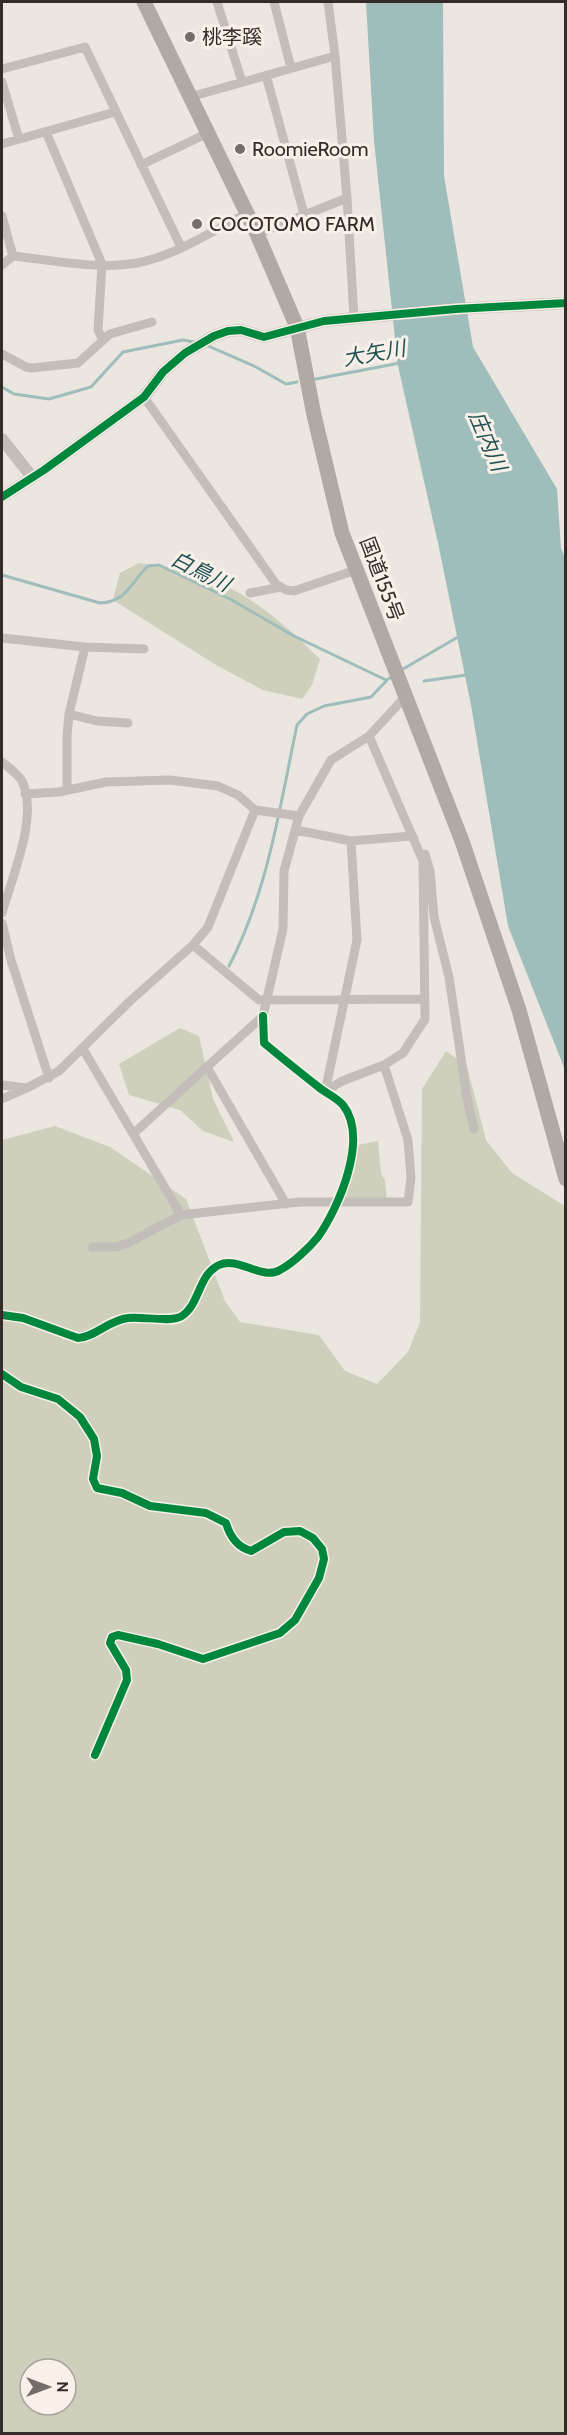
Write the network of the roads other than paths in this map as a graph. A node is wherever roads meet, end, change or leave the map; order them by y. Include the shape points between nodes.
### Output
1 (144, 2) edge
2 (217, 2) edge
3 (274, 2) edge
4 (328, 2) edge
5 (335, 56) junction
6 (291, 68) junction
7 (2, 69) edge
8 (266, 75) junction
9 (2, 82) edge
10 (242, 82) junction
11 (190, 97) junction
12 (115, 112) junction
13 (46, 132) junction
14 (206, 134) junction
15 (19, 139) junction
16 (2, 144) edge
17 (141, 165) junction
18 (347, 198) junction
19 (246, 214) junction
20 (304, 214) junction
21 (2, 216) edge
22 (256, 234) junction
23 (181, 247) junction
24 (13, 256) junction
25 (102, 264) junction
26 (2, 265) edge
27 (566, 303) edge
28 (354, 318) junction
29 (152, 322) dead end
30 (297, 327) junction
31 (103, 340) junction
32 (2, 354) edge
33 (144, 397) junction
34 (2, 440) edge
35 (32, 477) junction
36 (2, 497) edge
37 (356, 570) junction
38 (281, 587) junction
39 (250, 592) dead end
40 (2, 638) edge
41 (85, 647) junction
42 (144, 649) dead end
43 (406, 696) junction
44 (69, 714) junction
45 (128, 723) dead end
46 (369, 736) junction
47 (2, 762) edge
48 (67, 790) junction
49 (25, 794) junction
50 (255, 810) junction
51 (294, 815) junction
52 (296, 830) junction
53 (412, 836) junction
54 (351, 841) junction
55 (2, 912) edge
56 (2, 923) edge
57 (194, 945) junction
58 (345, 998) junction
59 (425, 999) junction
60 (265, 1001) junction
61 (263, 1017) junction
62 (83, 1049) junction
63 (384, 1065) junction
64 (207, 1067) junction
65 (49, 1078) junction
66 (2, 1085) edge
67 (27, 1088) junction
68 (325, 1092) junction
69 (2, 1100) edge
70 (474, 1130) dead end
71 (134, 1134) junction
72 (566, 1179) edge
73 (336, 1201) junction
74 (286, 1204) junction
75 (181, 1215) junction
76 (92, 1247) dead end
77 (2, 1315) edge
78 (2, 1374) edge
79 (95, 1755) dead end

1 - 11 highway, 国道155号
2 - 10 street
3 - 6 street
4 - 5 street
5 - 6 street
5 - 18 street
6 - 8 street
7 - 12 street via 85,47
8 - 10 street
8 - 20 street
9 - 15 street
10 - 11 street
11 - 14 highway, 国道155号
12 - 13 street
12 - 17 street
13 - 15 street
13 - 25 street
14 - 17 street
14 - 19 highway, 国道155号
15 - 16 street
17 - 23 street
18 - 20 street
18 - 28 street
19 - 22 highway, 国道155号
19 - 23 street
20 - 22 street
21 - 24 street
22 - 30 highway, 国道155号
23 - 25 street via 141,262
24 - 25 street
24 - 26 street
25 - 31 street via 98,330
27 - 28 street
28 - 30 street
29 - 31 street via 110,334
30 - 33 street via 264,337 241,330 214,336 163,372
30 - 37 highway, 国道155号 via 333,499
31 - 32 street via 78,363 32,368
33 - 35 street
33 - 38 street
34 - 35 street
35 - 36 street
37 - 38 street via 294,591
37 - 43 highway, 国道155号
38 - 39 street
40 - 41 street
41 - 42 street
41 - 44 street
43 - 46 street
43 - 72 highway, 国道155号 via 462,841 519,1010
44 - 45 street
44 - 48 street
46 - 51 street via 331,760
46 - 53 street
47 - 49 street via 22,780
48 - 49 street
48 - 50 street via 122,781 206,783 229,790
49 - 55 street via 27,830
50 - 51 street
50 - 57 street via 208,927
51 - 52 street
52 - 54 street
52 - 60 street via 284,871 283,929
53 - 54 street
53 - 59 street via 423,861
53 - 70 street via 429,860 434,918 451,986
54 - 58 street via 357,940
56 - 65 street via 10,960
57 - 60 street
57 - 62 street
58 - 59 street
58 - 60 street
58 - 68 street
59 - 63 street via 425,1019 416,1036 403,1053
60 - 61 street
61 - 64 street
61 - 68 street via 264,1043
62 - 65 street
62 - 71 street
63 - 68 street
63 - 73 street via 408,1140 408,1202
64 - 71 street
64 - 74 street
65 - 67 street
66 - 67 street
67 - 69 street
68 - 73 street via 342,1104 351,1119 351,1168
71 - 75 street
73 - 74 street
73 - 77 street via 316,1239 279,1271 271,1274 220,1264 207,1274 181,1316 124,1318 78,1338 24,1318
74 - 75 street
75 - 76 street via 128,1243
78 - 79 street via 21,1387 58,1399 80,1417 94,1439 97,1456 93,1479 98,1488 122,1493 150,1506 207,1513 226,1523 235,1542 251,1551 284,1532 300,1531 313,1538 322,1550 319,1578 295,1620 272,1638 202,1659 158,1644 112,1637 110,1643 126,1670 127,1680

